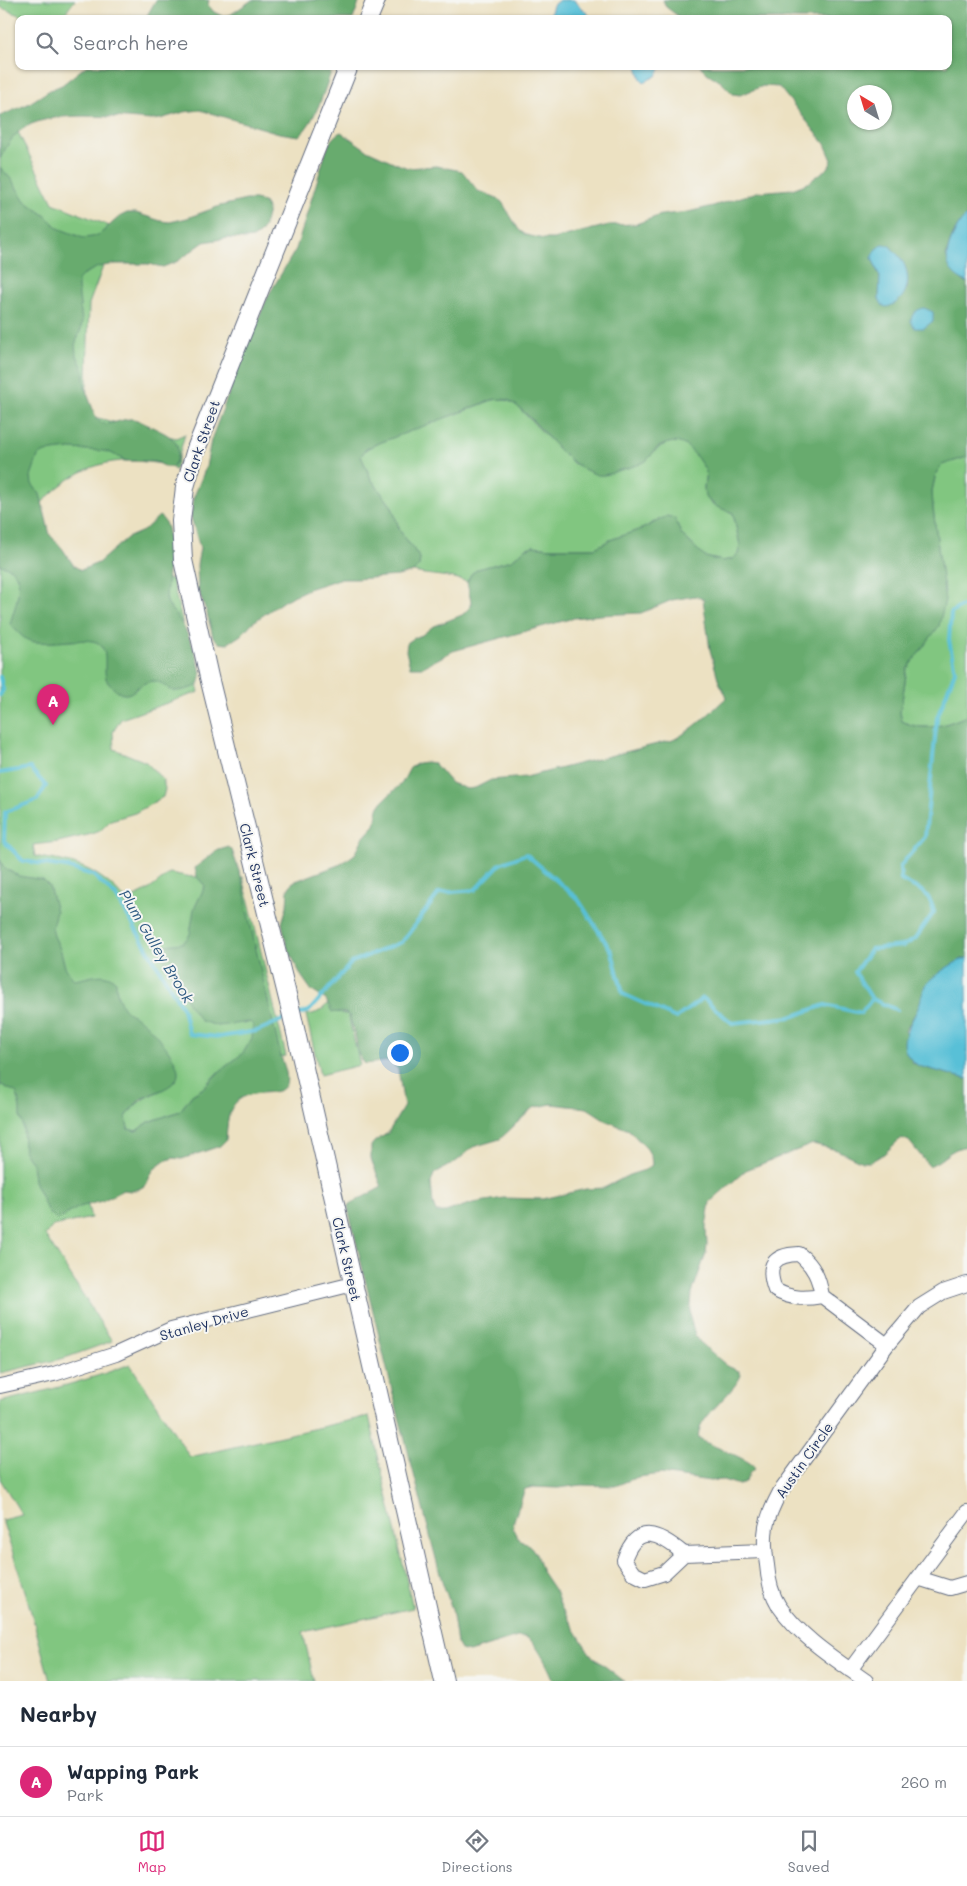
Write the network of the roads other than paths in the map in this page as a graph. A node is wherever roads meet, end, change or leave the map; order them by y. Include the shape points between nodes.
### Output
1 (376, 0) edge
2 (370, 15) edge
3 (347, 70) edge
4 (353, 1284) junction
5 (967, 1284) edge
6 (822, 1296) dead end
7 (887, 1345) junction
8 (0, 1386) edge
9 (967, 1512) edge
10 (764, 1552) junction
11 (684, 1554) dead end
12 (918, 1578) junction
13 (967, 1582) edge
14 (850, 1670) junction
15 (444, 1681) edge
16 (866, 1681) edge

1 - 2 main road
3 - 4 main road, Clark Street via 196,449 180,521 185,570
4 - 8 street, Stanley Drive via 171,1329 116,1354 54,1374
4 - 15 main road, Clark Street
5 - 7 street, Austin Circle via 943,1292 919,1307
6 - 7 street
7 - 10 street, Austin Circle via 780,1492 764,1530
9 - 12 street
10 - 11 street
10 - 14 street, Austin Circle via 768,1577 778,1604 796,1626
12 - 13 street via 950,1588
12 - 14 street
14 - 16 street, Austin Circle

